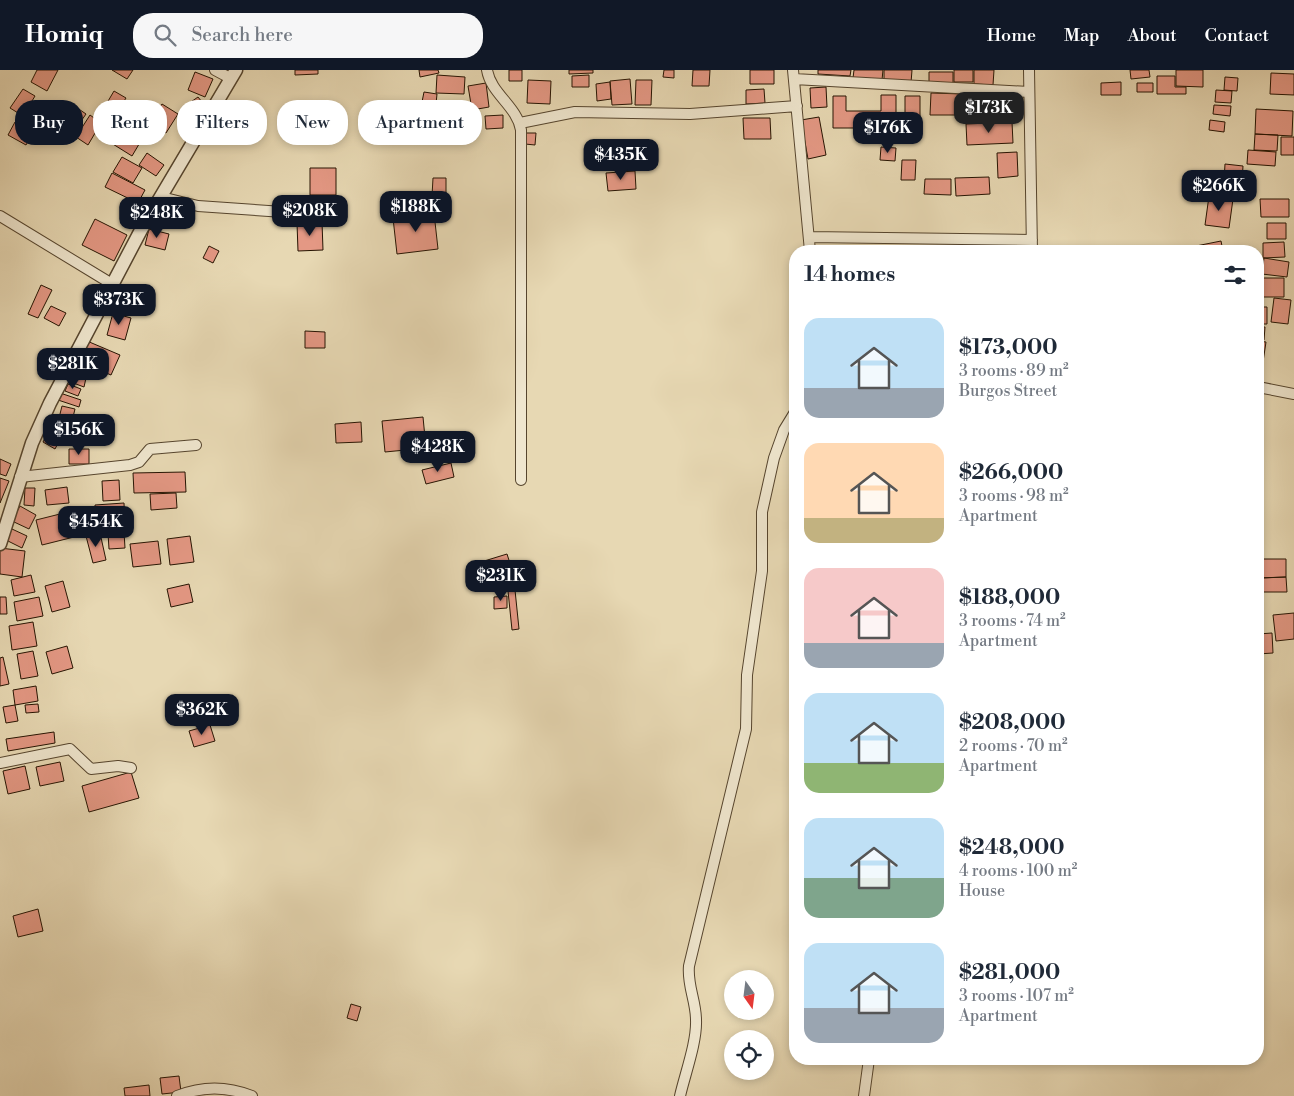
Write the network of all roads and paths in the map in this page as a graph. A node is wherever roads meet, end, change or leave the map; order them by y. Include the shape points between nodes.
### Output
1 (215, 70) edge
2 (486, 70) edge
3 (1029, 70) edge
4 (233, 74) edge
5 (794, 75) edge
6 (1029, 92) junction
7 (797, 106) junction
8 (520, 123) junction
9 (161, 197) junction
10 (313, 214) dead end
11 (0, 216) edge
12 (809, 237) junction
13 (1032, 240) junction
14 (810, 245) edge
15 (1032, 245) edge
16 (112, 284) junction
17 (1264, 388) edge
18 (1294, 394) edge
19 (789, 422) edge
20 (196, 445) dead end
21 (20, 477) junction
22 (521, 480) dead end
23 (3, 521) edge
24 (0, 544) edge
25 (0, 764) edge
26 (132, 768) dead end
27 (868, 1065) edge
28 (177, 1096) edge
29 (252, 1096) edge
30 (680, 1096) edge
31 (864, 1096) edge

1 - 4 street
2 - 8 street via 494,88
3 - 6 street
4 - 9 street
5 - 6 street
5 - 7 street
6 - 13 street
7 - 8 street via 690,114 574,112
7 - 12 street
8 - 22 street
9 - 10 street via 198,206
9 - 16 street
11 - 16 street
12 - 13 street
12 - 14 street
13 - 15 street
16 - 21 street via 50,403
17 - 18 street
19 - 30 street via 774,458 762,512 762,571 747,675 746,729 689,966 696,1027
20 - 21 street via 150,449 139,462 130,465
21 - 23 street
23 - 24 street
25 - 26 street via 70,749 91,769
27 - 31 street
28 - 29 street via 214,1088

